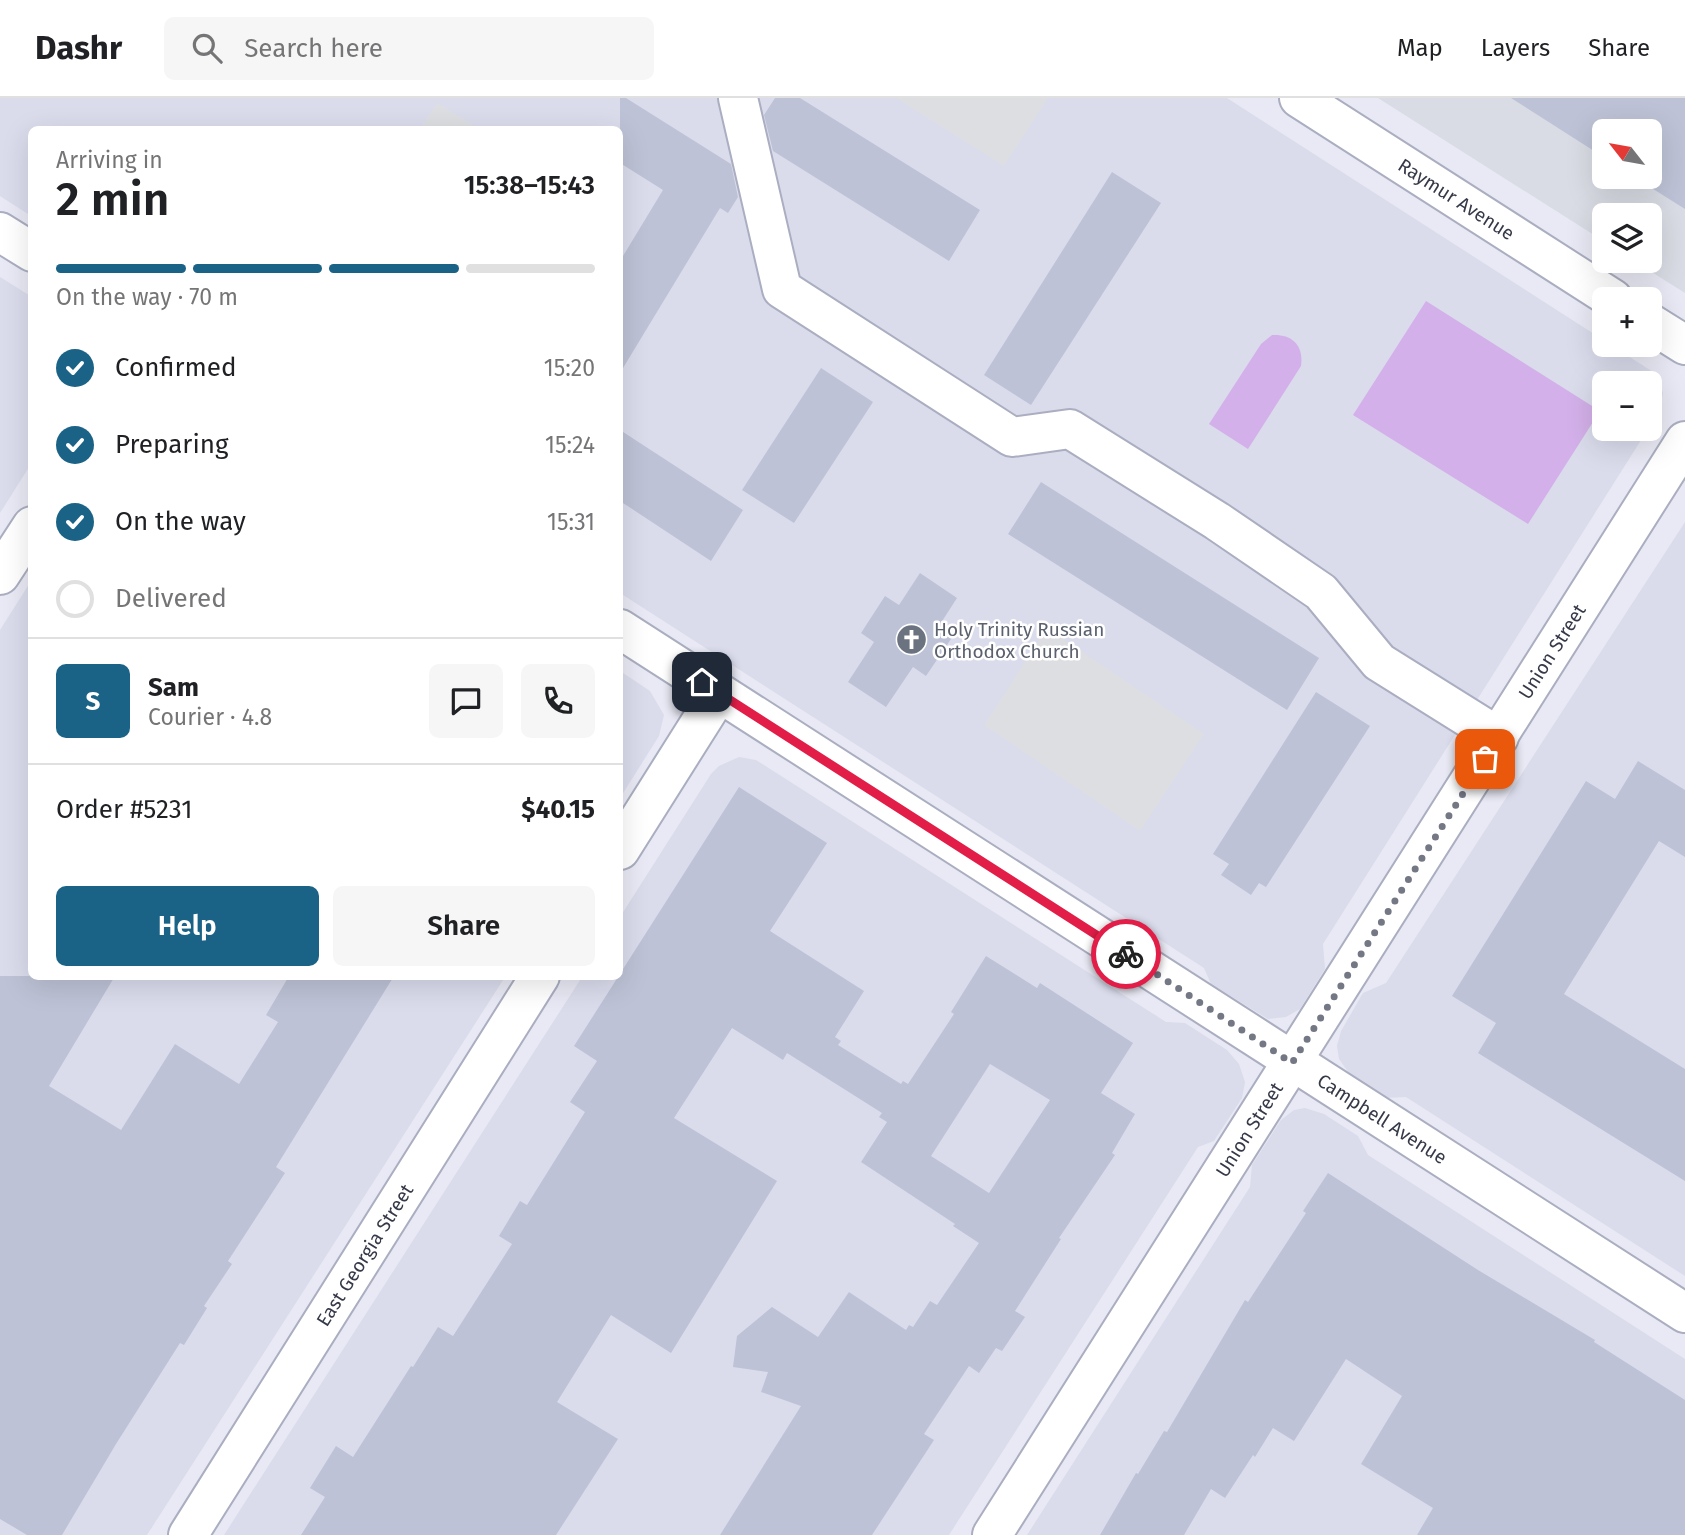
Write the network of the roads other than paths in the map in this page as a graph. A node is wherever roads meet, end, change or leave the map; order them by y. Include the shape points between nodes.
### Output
1 (738, 98) edge
2 (1299, 98) edge
3 (0, 232) edge
4 (28, 250) edge
5 (1594, 287) edge
6 (1662, 331) edge
7 (1685, 345) edge
8 (1685, 441) edge
9 (28, 532) edge
10 (0, 575) edge
11 (623, 631) edge
12 (719, 693) junction
13 (1499, 737) junction
14 (623, 845) edge
15 (537, 980) edge
16 (1292, 1063) junction
17 (1685, 1313) edge
18 (188, 1535) edge
19 (992, 1535) edge

1 - 13 street via 782,289 1012,437 1070,429 1321,592 1379,662
2 - 5 street, Raymur Avenue
3 - 4 street
6 - 7 street
8 - 13 street, Union Street
9 - 10 street
11 - 12 street, Campbell Avenue
12 - 14 street
12 - 16 street, Campbell Avenue
13 - 16 street, Union Street
15 - 18 street, East Georgia Street
16 - 17 street, Campbell Avenue
16 - 19 street, Union Street

